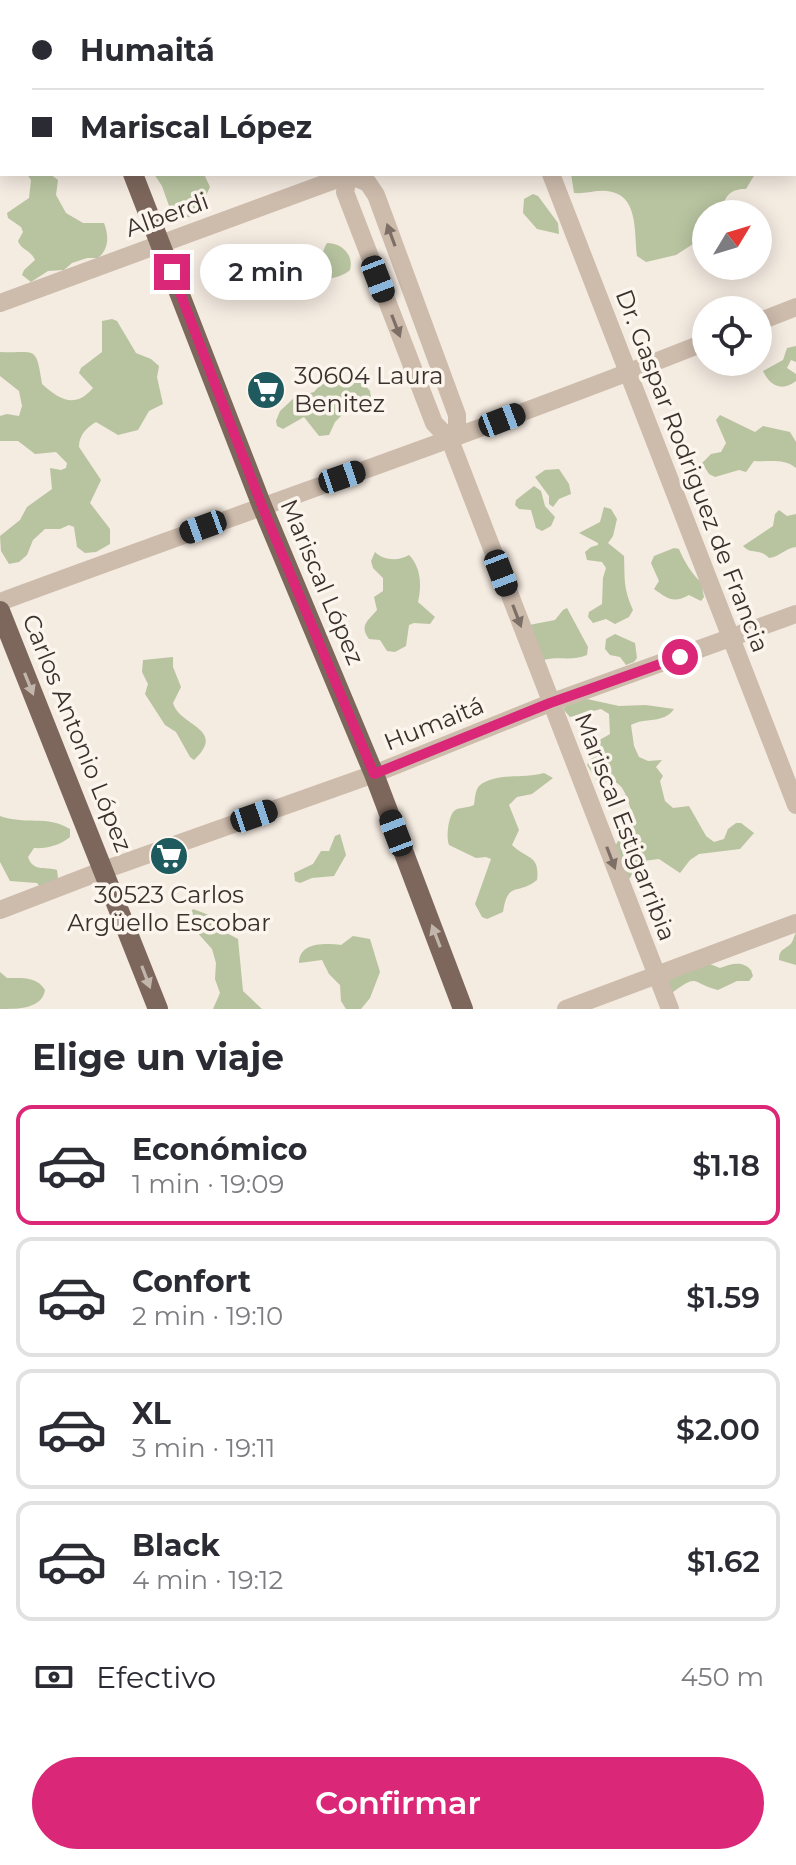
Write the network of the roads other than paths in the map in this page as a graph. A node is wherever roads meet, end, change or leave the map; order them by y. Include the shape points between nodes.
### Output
1 (134, 176) edge
2 (344, 176) edge
3 (349, 176) edge
4 (353, 176) edge
5 (552, 176) edge
6 (161, 243) junction
7 (0, 303) edge
8 (796, 307) edge
9 (772, 316) edge
10 (692, 347) edge
11 (627, 373) junction
12 (450, 440) junction
13 (262, 506) junction
14 (0, 602) edge
15 (0, 611) edge
16 (796, 614) edge
17 (731, 638) junction
18 (550, 703) junction
19 (374, 774) junction
20 (796, 805) edge
21 (104, 870) junction
22 (0, 910) edge
23 (796, 923) edge
24 (657, 975) junction
25 (158, 1009) edge
26 (463, 1009) edge
27 (566, 1009) edge
28 (670, 1009) edge

1 - 6 main road, Mariscal López
2 - 6 street, Alberdi
3 -> 12 street, Mariscal Estigarribia via 345,192 434,423
12 -> 4 street via 457,415 376,195 368,183
5 - 11 street, Dr. Gaspar Rodriguez de Francia
6 - 7 street, Alberdi
6 - 13 main road, Mariscal López
8 - 9 street
10 - 11 street
11 - 12 street
11 - 17 street, Dr. Gaspar Rodriguez de Francia
12 - 13 street
12 -> 18 street, Mariscal Estigarribia
13 - 14 street
13 - 19 main road, Mariscal López
15 -> 21 main road, Carlos Antonio López
16 - 17 street, Humaitá
17 - 18 street, Humaitá
17 - 20 street, Dr. Gaspar Rodriguez de Francia
18 - 19 street, Humaitá
18 -> 24 street, Mariscal Estigarribia
19 - 21 street, Humaitá
26 -> 19 main road, Mariscal López
21 - 22 street, Humaitá
21 -> 25 main road, Carlos Antonio López
23 - 24 street
24 - 27 street
24 - 28 street, Mariscal Estigarribia

